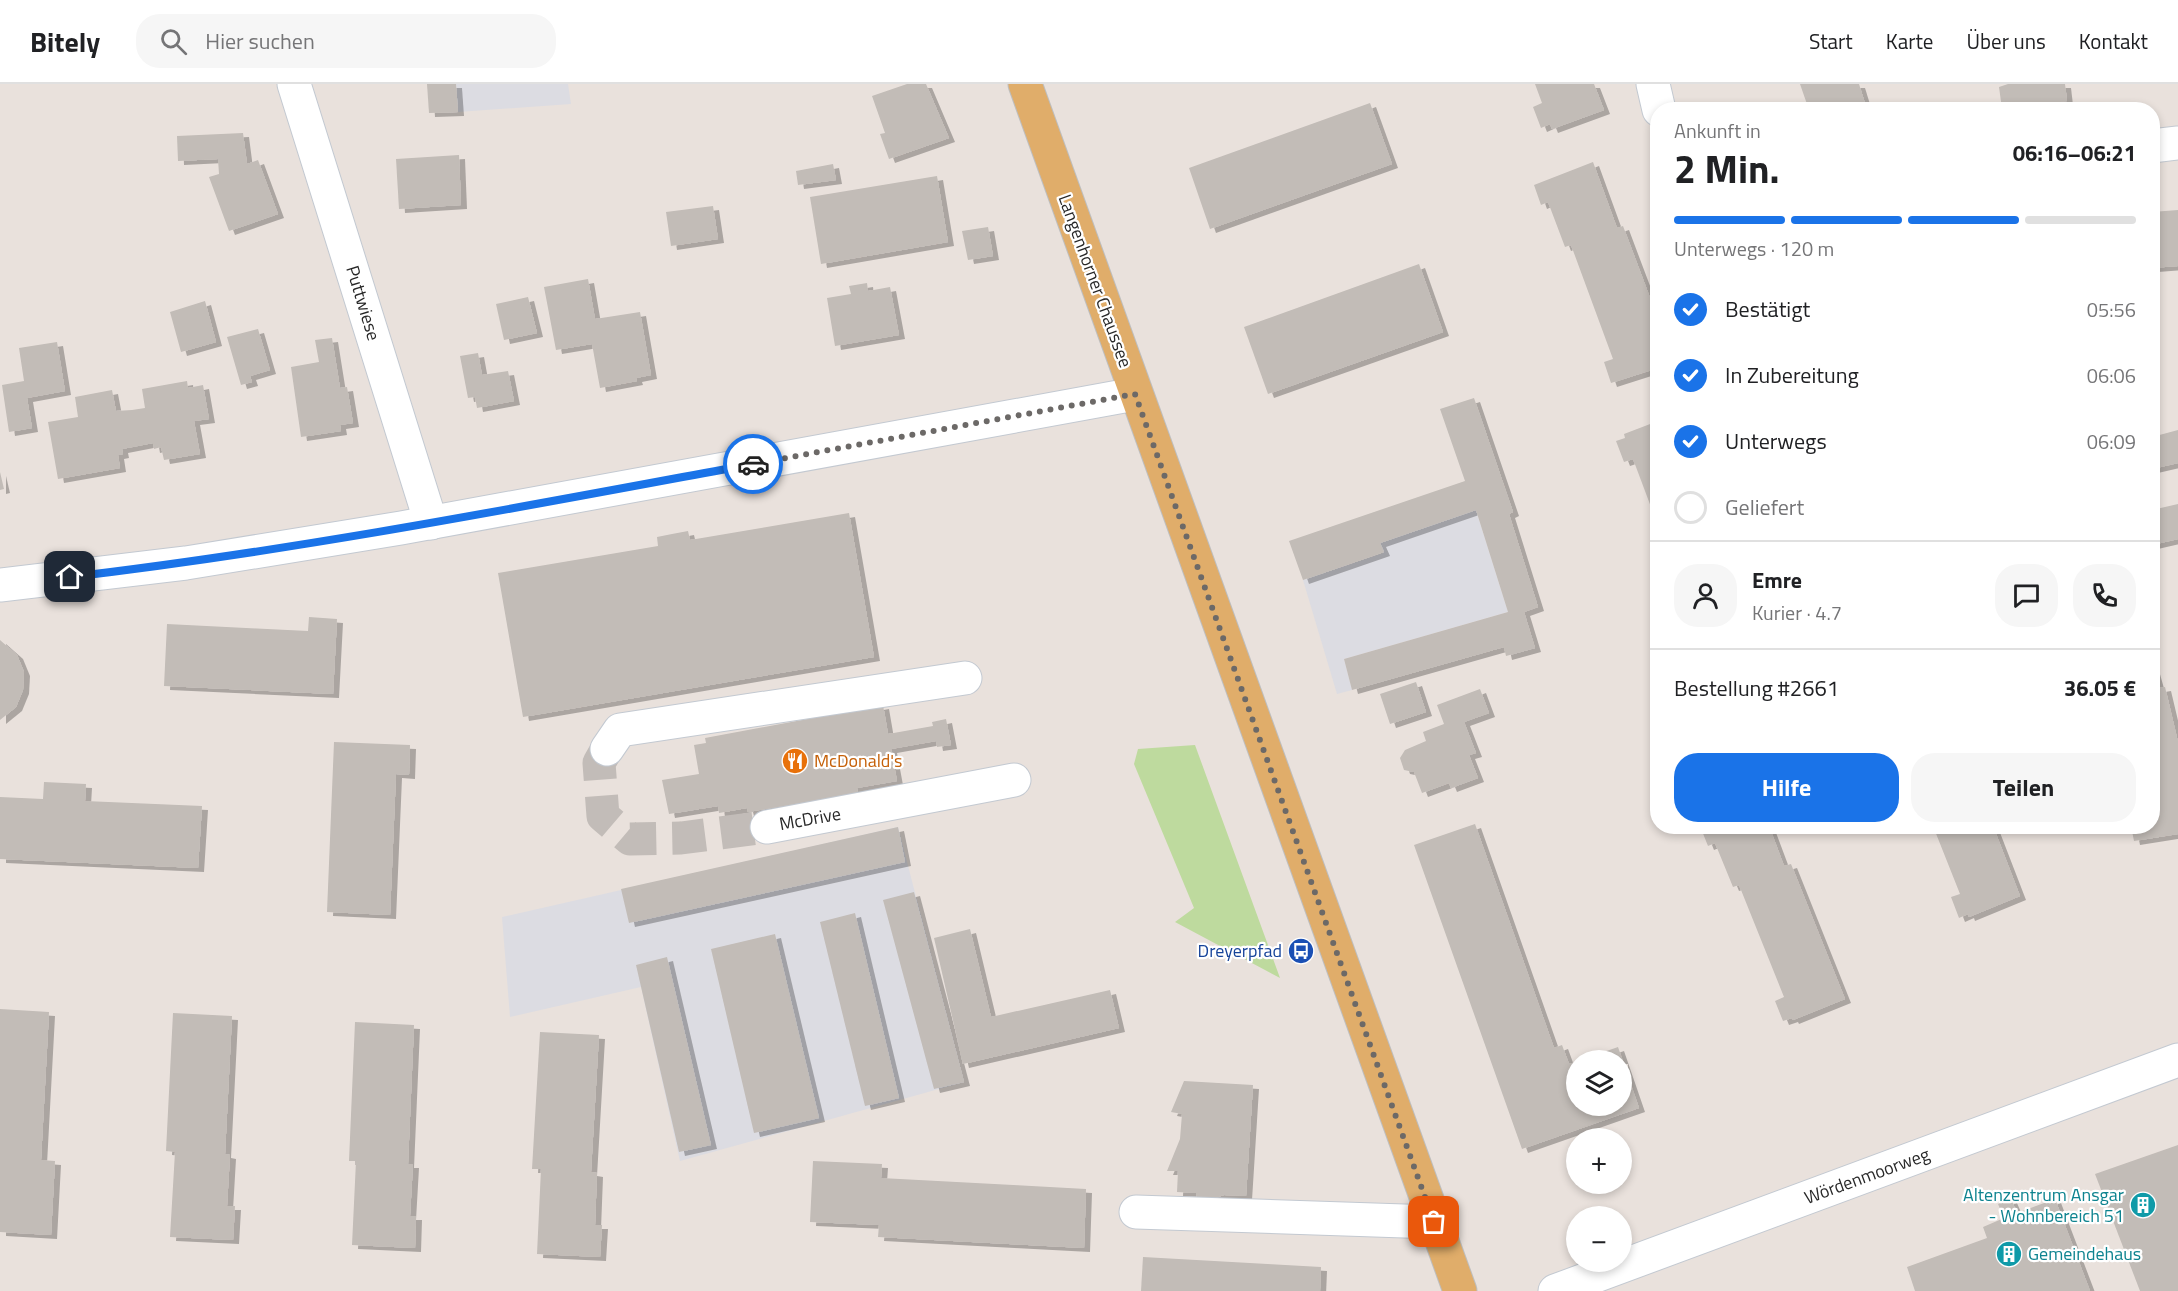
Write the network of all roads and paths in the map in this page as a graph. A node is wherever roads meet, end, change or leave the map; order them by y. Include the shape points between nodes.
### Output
1 (294, 84) edge
2 (1025, 84) edge
3 (1653, 84) edge
4 (1657, 102) edge
5 (2178, 143) edge
6 (2160, 145) edge
7 (1135, 394) junction
8 (431, 523) junction
9 (0, 585) edge
10 (965, 678) dead end
11 (607, 749) tunnel mouth
12 (1014, 780) dead end
13 (767, 827) tunnel mouth
14 (2178, 1060) edge
15 (1136, 1212) dead end
16 (1434, 1222) junction
17 (1460, 1291) edge
18 (1555, 1291) edge

1 - 8 street, Puttwiese
2 - 7 main road, Langenhorner Chaussee
3 - 4 street
5 - 6 street
7 - 8 street
7 - 16 main road, Langenhorner Chaussee
8 - 9 street via 186,563
10 - 11 street via 620,730
12 - 13 street, McDrive
14 - 18 street, Wördenmoorweg
15 - 16 street
16 - 17 main road, Langenhorner Chaussee

